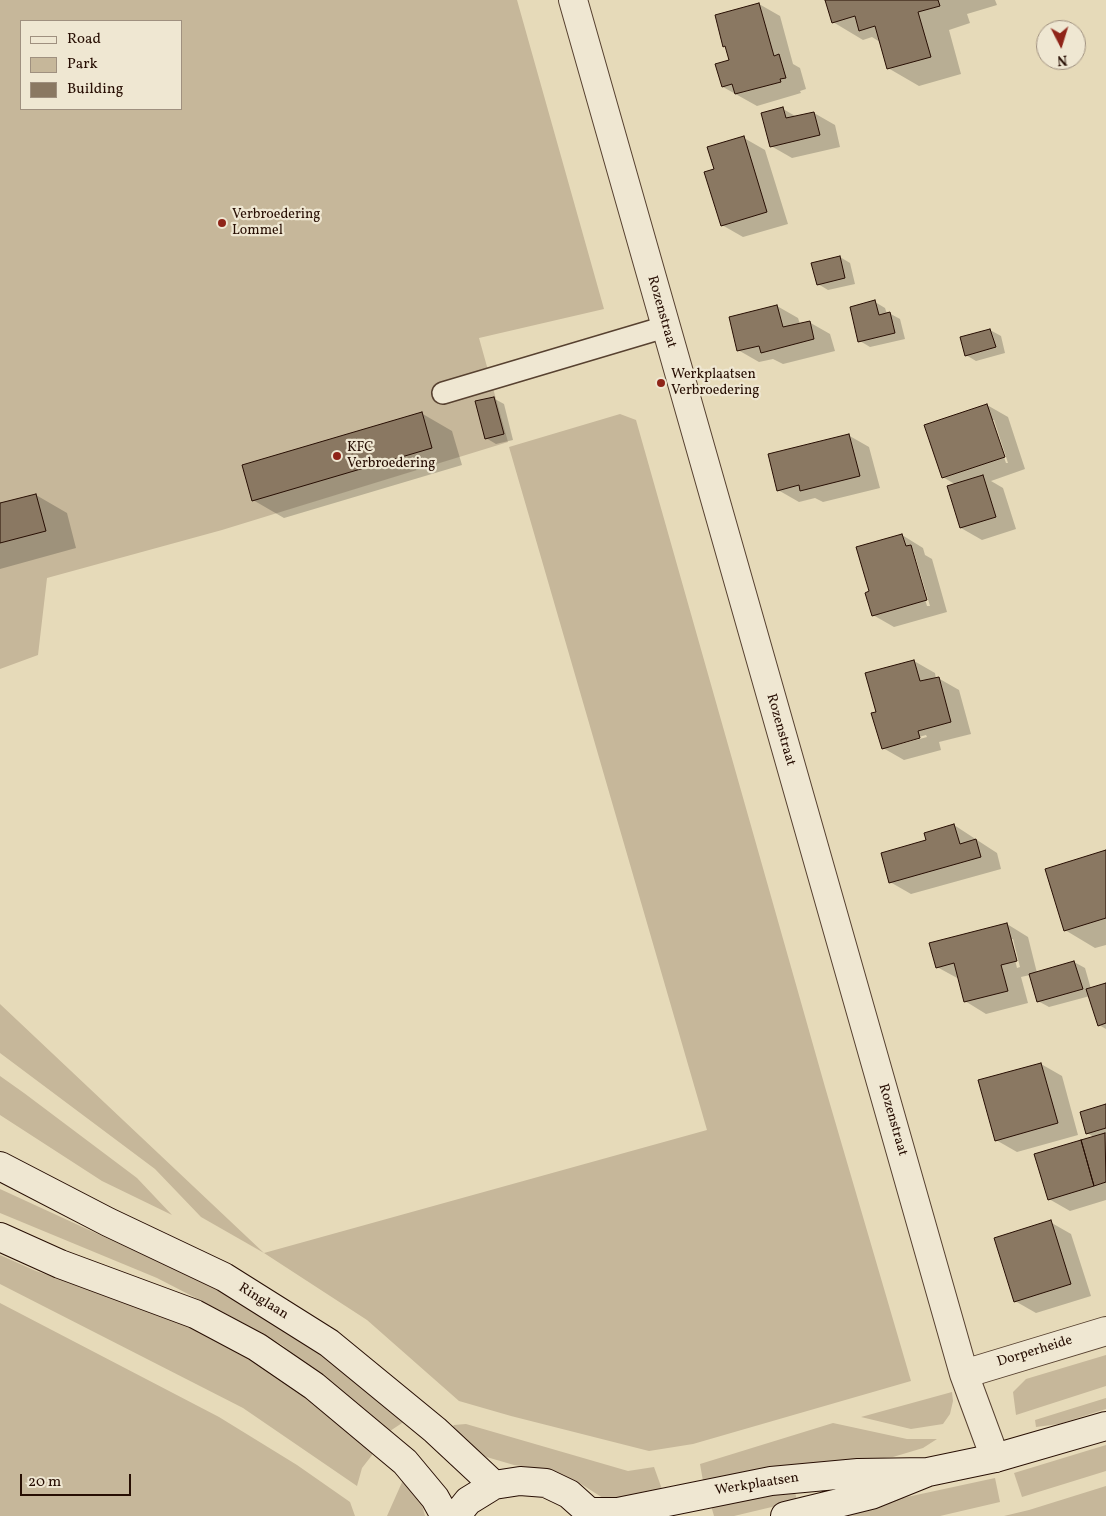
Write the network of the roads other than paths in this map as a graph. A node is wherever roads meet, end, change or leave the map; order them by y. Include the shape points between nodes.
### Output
1 (573, 0) edge
2 (665, 327) junction
3 (442, 393) dead end
4 (0, 1166) edge
5 (0, 1237) edge
6 (1106, 1331) edge
7 (964, 1374) junction
8 (1106, 1426) edge
9 (995, 1458) junction
10 (928, 1472) junction
11 (494, 1485) junction
12 (590, 1514) edge
13 (445, 1516) edge
14 (456, 1516) edge
15 (785, 1516) edge

1 - 2 main road, Rozenstraat
2 - 3 lane
2 - 7 main road, Rozenstraat
4 - 11 main road, Ringlaan via 224,1277 329,1344 435,1430
5 - 13 main road via 60,1264 195,1314 257,1347 314,1386 405,1462 435,1498
6 - 7 main road, Dorperheide
7 - 9 main road, Rozenstraat
8 - 9 main road, Werkplaatsen
9 - 10 main road, Werkplaatsen
10 - 12 main road, Werkplaatsen via 858,1473 771,1481 618,1512
10 - 15 main road, Werkplaatsen via 871,1495
11 - 12 main road via 520,1481 546,1483 569,1494
11 - 14 main road via 468,1501

